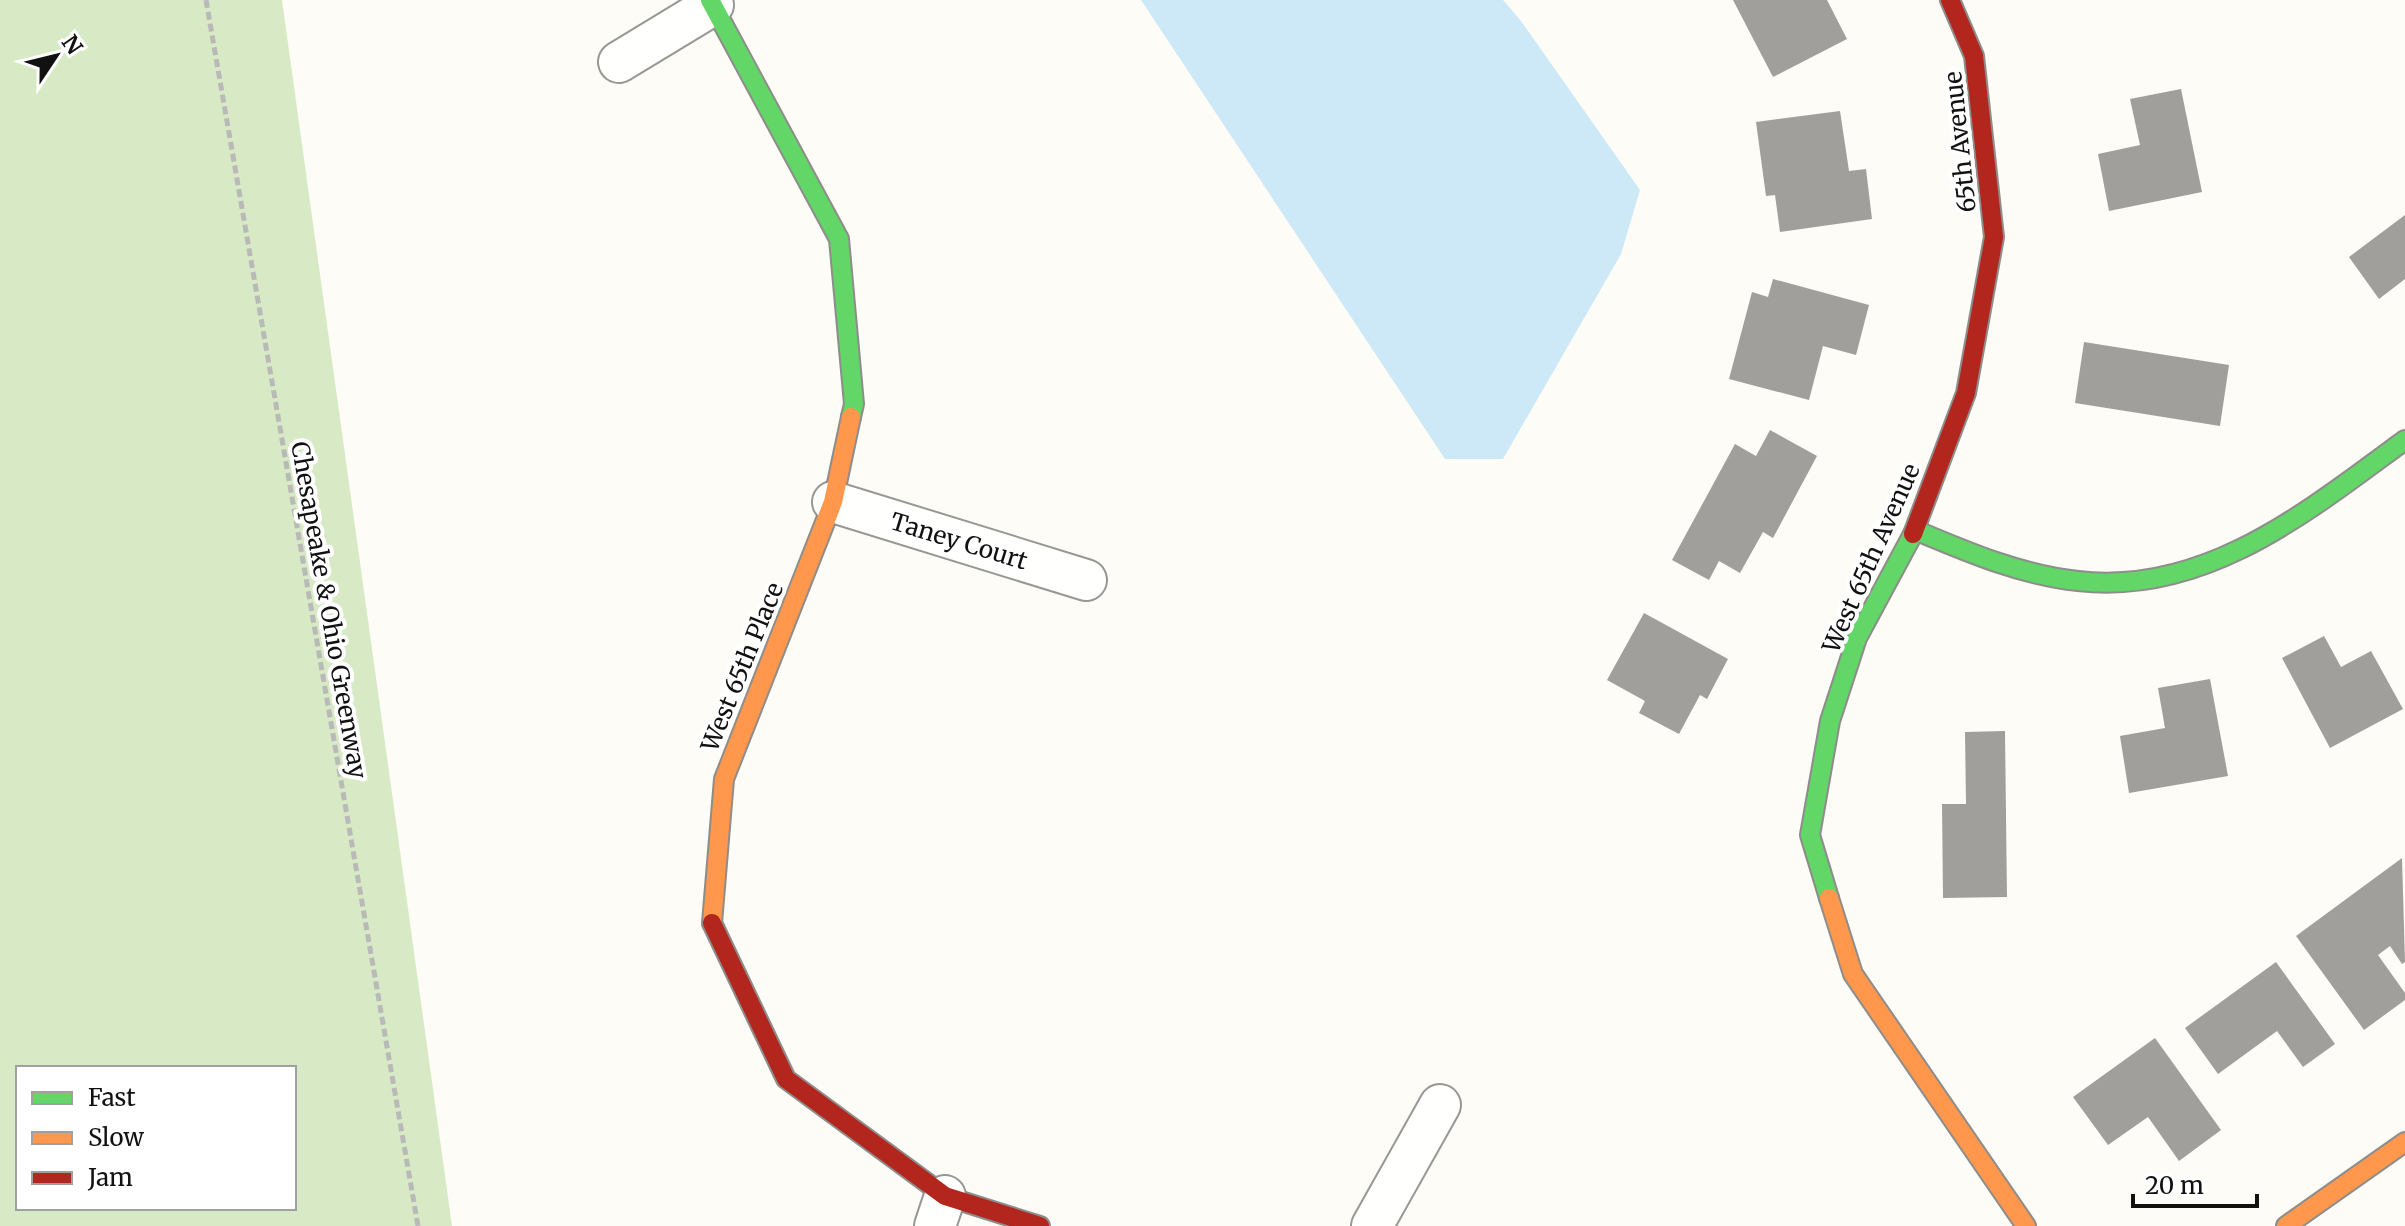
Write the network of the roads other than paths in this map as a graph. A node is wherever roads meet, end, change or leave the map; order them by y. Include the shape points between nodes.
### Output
1 (1950, 0) edge
2 (712, 3) edge
3 (619, 62) dead end
4 (1994, 237) joint
5 (2405, 440) edge
6 (833, 502) junction
7 (1915, 530) junction
8 (1086, 580) dead end
9 (1440, 1105) dead end
10 (2405, 1142) edge
11 (940, 1211) edge
12 (1040, 1226) edge
13 (1372, 1226) edge
14 (2026, 1226) edge
15 (2286, 1226) edge

1 - 4 street, 65th Avenue via 1974,56
2 - 3 street
2 - 6 street, West 65th Place via 839,239 854,404
4 - 7 street, West 65th Avenue via 1966,393
5 - 7 street via 2260,539 2183,572 2132,583 2058,578 1976,557
6 - 8 street, Taney Court
6 - 11 street, West 65th Place via 724,779 710,919 786,1079
7 - 14 street, West 65th Avenue via 1857,638 1830,721 1810,835 1853,974
9 - 13 street
10 - 15 street
11 - 12 street, West 65th Place

